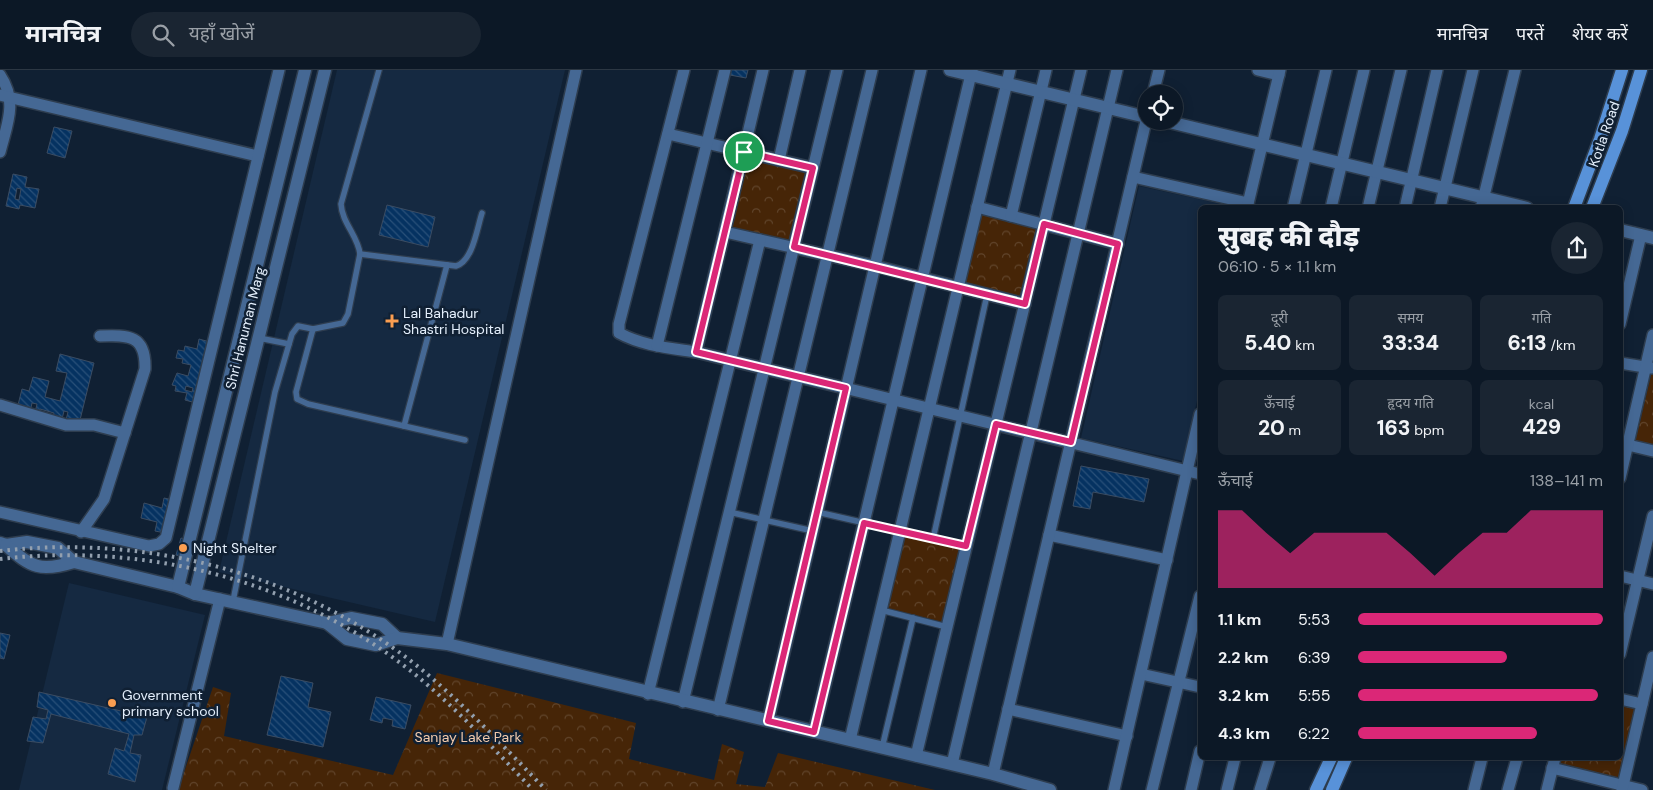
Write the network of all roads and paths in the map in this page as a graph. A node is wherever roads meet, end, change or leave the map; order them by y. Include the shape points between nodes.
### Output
1 (278, 70) edge
2 (305, 70) edge
3 (325, 70) edge
4 (379, 70) edge
5 (576, 70) edge
6 (684, 70) edge
7 (726, 70) edge
8 (763, 70) edge
9 (800, 70) edge
10 (836, 70) edge
11 (872, 70) edge
12 (921, 70) edge
13 (950, 70) edge
14 (1010, 70) edge
15 (1046, 70) edge
16 (1081, 70) edge
17 (1117, 70) edge
18 (1159, 70) edge
19 (1258, 70) edge
20 (1326, 70) edge
21 (1364, 70) edge
22 (1401, 70) edge
23 (1437, 70) edge
24 (1473, 70) edge
25 (1514, 70) edge
26 (1622, 70) edge
27 (1641, 70) edge
28 (971, 72) edge
29 (1279, 72) edge
30 (0, 75) edge
31 (1006, 84) junction
32 (1155, 85) edge
33 (1041, 92) junction
34 (5, 96) edge
35 (1074, 100) junction
36 (1108, 108) junction
37 (1138, 115) edge
38 (1183, 125) edge
39 (1144, 130) edge
40 (668, 134) junction
41 (708, 144) junction
42 (1261, 144) junction
43 (0, 152) edge
44 (744, 152) junction
45 (1306, 155) junction
46 (258, 156) junction
47 (779, 160) junction
48 (1341, 163) junction
49 (813, 168) junction
50 (1376, 172) junction
51 (1133, 177) junction
52 (1411, 180) junction
53 (1444, 188) junction
54 (1482, 202) edge
55 (1248, 205) edge
56 (1294, 205) edge
57 (1332, 205) edge
58 (1369, 205) edge
59 (1406, 205) edge
60 (1441, 205) edge
61 (1504, 205) edge
62 (1575, 205) edge
63 (1593, 205) edge
64 (977, 207) junction
65 (482, 213) dead end
66 (1011, 216) junction
67 (1044, 224) junction
68 (1623, 231) edge
69 (725, 232) junction
70 (1078, 233) junction
71 (1647, 237) edge
72 (760, 240) junction
73 (1118, 244) junction
74 (794, 247) junction
75 (360, 254) junction
76 (828, 255) junction
77 (447, 265) junction
78 (875, 266) junction
79 (922, 278) junction
80 (958, 287) junction
81 (988, 295) junction
82 (1025, 304) junction
83 (1623, 314) edge
84 (313, 329) junction
85 (1653, 335) edge
86 (100, 336) dead end
87 (259, 338) junction
88 (289, 344) junction
89 (657, 346) junction
90 (696, 352) junction
91 (732, 360) junction
92 (1623, 363) edge
93 (1649, 367) edge
94 (764, 368) junction
95 (798, 376) junction
96 (846, 388) junction
97 (893, 399) junction
98 (0, 405) edge
99 (929, 408) junction
100 (961, 416) junction
101 (1198, 423) edge
102 (996, 424) junction
103 (404, 426) junction
104 (125, 433) junction
105 (1031, 433) junction
106 (465, 440) dead end
107 (1071, 442) junction
108 (1628, 445) junction
109 (1653, 451) edge
110 (1623, 466) edge
111 (1187, 470) junction
112 (1198, 473) edge
113 (0, 512) edge
114 (729, 512) junction
115 (817, 512) junction
116 (1653, 516) edge
117 (764, 520) junction
118 (864, 523) junction
119 (812, 531) junction
120 (900, 531) junction
121 (81, 532) junction
122 (1049, 535) junction
123 (933, 538) junction
124 (3, 544) edge
125 (966, 546) junction
126 (1167, 560) junction
127 (74, 562) junction
128 (1623, 577) edge
129 (1639, 580) junction
130 (1653, 584) edge
131 (178, 587) junction
132 (195, 594) junction
133 (220, 599) junction
134 (233, 601) junction
135 (1198, 604) edge
136 (881, 610) junction
137 (913, 618) junction
138 (327, 623) junction
139 (947, 627) junction
140 (397, 638) junction
141 (1623, 642) edge
142 (447, 644) junction
143 (1653, 658) edge
144 (1141, 674) junction
145 (1179, 682) junction
146 (1198, 687) edge
147 (648, 694) junction
148 (1623, 700) edge
149 (683, 702) junction
150 (1642, 704) junction
151 (1008, 709) junction
152 (718, 710) junction
153 (768, 721) junction
154 (814, 732) junction
155 (1127, 736) junction
156 (850, 740) junction
157 (882, 748) junction
158 (916, 756) junction
159 (1198, 759) edge
160 (1234, 760) edge
161 (1269, 760) edge
162 (1330, 760) edge
163 (1345, 760) edge
164 (1482, 760) edge
165 (1516, 760) edge
166 (1553, 763) edge
167 (952, 764) junction
168 (993, 774) junction
169 (1590, 778) junction
170 (173, 788) dead end
171 (1623, 788) edge
172 (1050, 790) edge
173 (1114, 790) edge
174 (1152, 790) edge
175 (1190, 790) edge
176 (1227, 790) edge
177 (1260, 790) edge
178 (1316, 790) edge
179 (1332, 790) edge
180 (1474, 790) edge
181 (1508, 790) edge
182 (1547, 790) edge
183 (1586, 790) edge
184 (1642, 790) edge

1 - 46 street
2 - 131 street, Shri Hanuman Marg
3 - 87 street, Shri Hanuman Marg
4 - 75 lane via 341,204 343,217
5 - 142 street
6 - 40 street
7 - 41 street
8 - 44 street
9 - 47 street
10 - 49 street
11 - 76 street
12 - 78 street
13 - 28 street
14 - 31 street
15 - 33 street
16 - 35 street
17 - 36 street
18 - 32 street
19 - 29 street
20 - 45 street
21 - 48 street
22 - 50 street
23 - 52 street
24 - 53 street
25 - 54 street
26 - 62 main road, Kotla Road
27 - 63 main road, Kotla Road
28 - 31 street
28 - 79 street
29 - 42 street
30 - 34 street
31 - 33 street
31 - 64 street
33 - 35 street
33 - 66 street
34 - 43 street
34 - 46 street
35 - 36 street
35 - 67 street
36 - 37 street
36 - 70 street
38 - 42 street
39 - 51 street
40 - 41 street
40 - 89 street via 619,324 619,333
41 - 44 street
41 - 89 street
42 - 45 street
42 - 55 street
44 - 47 street
44 - 69 street
45 - 48 street
45 - 56 street
46 - 121 street via 168,534 159,544 149,546
47 - 49 street
48 - 50 street
48 - 57 street
49 - 74 street
50 - 52 street
50 - 58 street
51 - 55 street
51 - 73 street
52 - 53 street
52 - 59 street
53 - 54 street
53 - 60 street
54 - 61 street
64 - 66 street
64 - 80 street
65 - 77 lane via 467,258 462,264
66 - 67 street
67 - 70 street
67 - 82 street
68 - 71 street
69 - 72 street
69 - 90 street
70 - 73 street
70 - 105 street
71 - 83 street
72 - 74 street
72 - 91 street
73 - 107 street
74 - 76 street
74 - 94 street
75 - 77 lane
75 - 84 lane via 346,320
76 - 78 street
76 - 95 street
77 - 103 lane
78 - 79 street
78 - 96 street
79 - 80 street
79 - 97 street
80 - 81 street
80 - 99 street
81 - 82 street
81 - 100 lane
82 - 102 street
84 - 88 lane via 298,326
84 - 103 lane via 296,392 298,399
85 - 93 street
86 - 104 street via 132,338 144,350 145,369
87 - 88 lane
87 - 132 street, Shri Hanuman Marg
88 - 134 lane via 275,392
89 - 90 street
90 - 91 street
91 - 94 street
91 - 147 street
92 - 93 street
93 - 108 street
94 - 95 street
94 - 114 street
95 - 96 street
95 - 117 street
96 - 97 street
96 - 115 street
97 - 99 street
97 - 118 street
98 - 104 street via 66,425 94,425
99 - 100 street
99 - 120 street
100 - 102 street
100 - 123 lane
101 - 111 street
102 - 105 street
102 - 125 street
103 - 106 lane
104 - 121 street via 104,499
105 - 107 street
105 - 167 street
107 - 111 street
107 - 122 street
108 - 109 street
108 - 110 street
111 - 112 street
111 - 126 street
113 - 121 street
114 - 117 lane
114 - 149 street
115 - 118 lane
115 - 119 street
116 - 129 street
117 - 119 lane
117 - 152 street
118 - 120 lane
118 - 154 street
119 - 153 street
120 - 123 lane
120 - 136 street
122 - 126 street
122 - 151 street
123 - 125 lane
124 - 127 street via 28,542 58,548
124 - 127 street via 24,562 53,568
125 - 139 street
126 - 144 street
127 - 131 street
128 - 129 street
129 - 130 street
129 - 141 street
131 - 132 street
132 - 133 street
133 - 134 street
133 - 170 street
134 - 138 street
135 - 145 street
136 - 137 lane
136 - 156 street
137 - 139 lane
137 - 157 lane
138 - 140 street via 351,618 382,624
138 - 140 street via 348,639 376,645
139 - 158 street
140 - 142 street
142 - 147 street
143 - 150 street
144 - 145 street
144 - 155 street
145 - 146 street
145 - 174 street
147 - 149 street
148 - 150 street
149 - 152 street
150 - 171 street
151 - 155 street
151 - 168 street
152 - 153 street
153 - 154 street
154 - 156 street
155 - 173 street
156 - 157 street
157 - 158 street
158 - 167 street
159 - 175 street
160 - 176 street
161 - 177 street
162 - 178 main road
163 - 179 main road
164 - 180 street
165 - 181 street
166 - 169 street
166 - 182 street
167 - 168 street
168 - 172 street
169 - 171 street
169 - 183 street
171 - 184 street

